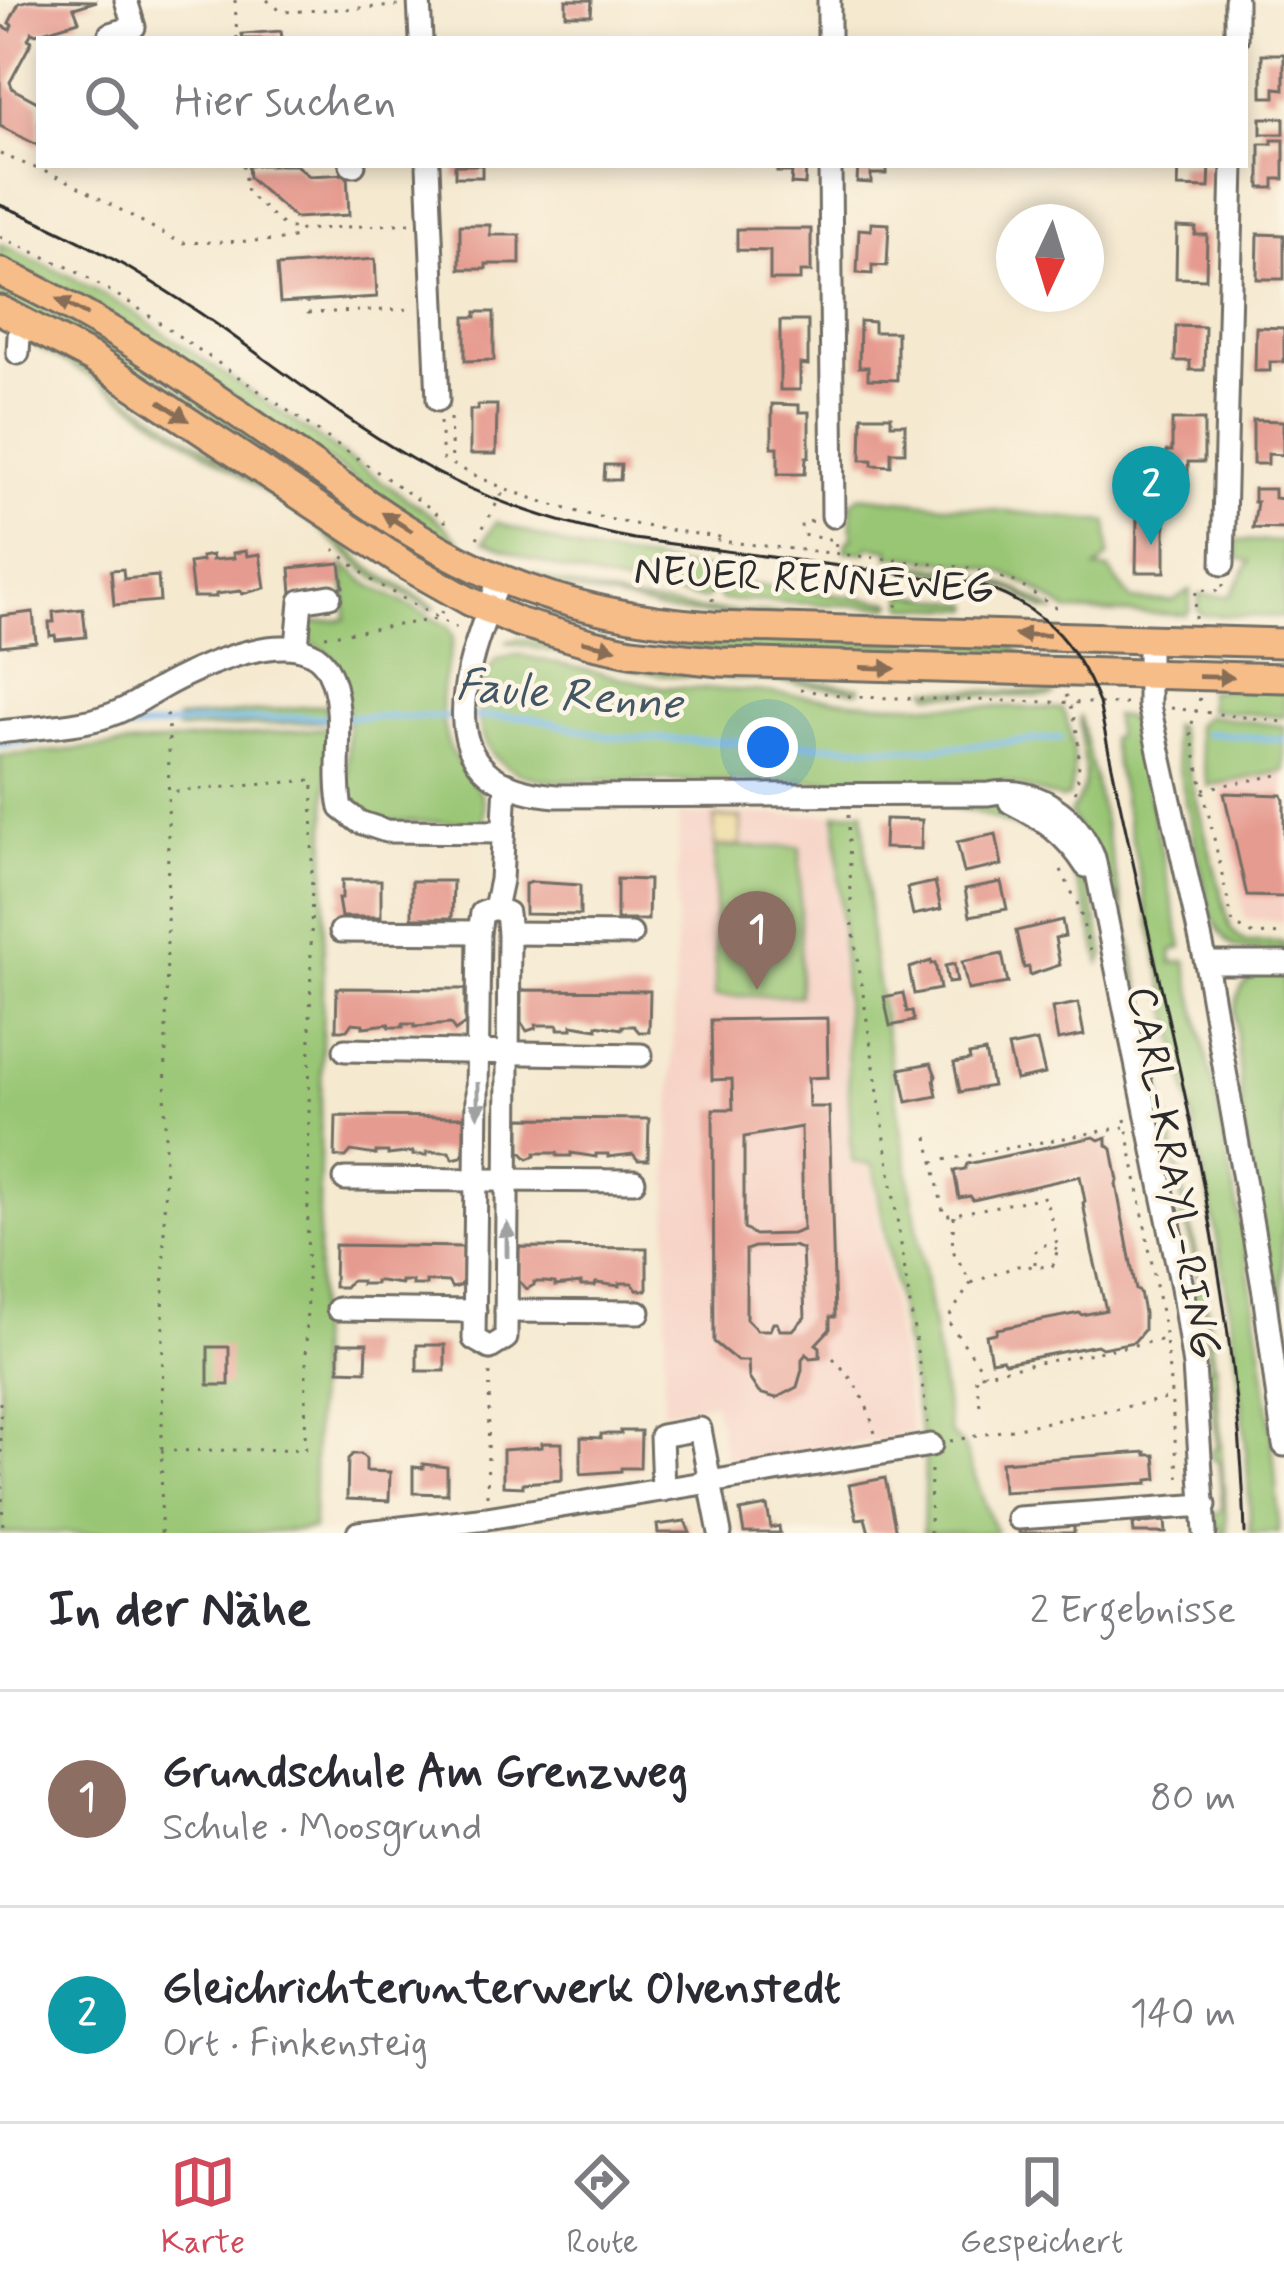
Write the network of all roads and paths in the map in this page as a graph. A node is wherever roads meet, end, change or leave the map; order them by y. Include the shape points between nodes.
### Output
1 (126, 0) edge
2 (235, 0) edge
3 (267, 0) edge
4 (829, 0) edge
5 (1236, 0) edge
6 (419, 2) edge
7 (314, 3) edge
8 (315, 10) junction
9 (110, 34) dead end
10 (237, 36) edge
11 (421, 36) edge
12 (829, 36) edge
13 (1236, 36) edge
14 (0, 154) edge
15 (243, 168) edge
16 (428, 168) edge
17 (830, 168) edge
18 (1233, 168) edge
19 (260, 187) dead end
20 (251, 197) junction
21 (325, 216) dead end
22 (431, 222) junction
23 (326, 228) junction
24 (301, 230) junction
25 (0, 237) edge
26 (0, 272) edge
27 (349, 299) dead end
28 (307, 301) dead end
29 (434, 309) junction
30 (350, 311) junction
31 (10, 315) edge
32 (18, 353) dead end
33 (438, 400) joint
34 (497, 487) junction
35 (833, 516) dead end
36 (454, 531) dead end
37 (718, 538) junction
38 (473, 544) dead end
39 (898, 561) junction
40 (1223, 564) joint
41 (500, 578) junction
42 (330, 596) dead end
43 (711, 606) dead end
44 (488, 610) junction
45 (897, 611) dead end
46 (1066, 615) dead end
47 (438, 619) dead end
48 (1196, 619) dead end
49 (1149, 640) junction
50 (1284, 643) edge
51 (296, 646) junction
52 (1148, 675) junction
53 (1284, 678) edge
54 (894, 689) dead end
55 (1062, 690) dead end
56 (1201, 694) dead end
57 (894, 698) dead end
58 (1071, 703) junction
59 (1121, 704) dead end
60 (1181, 709) dead end
61 (1195, 711) junction
62 (169, 719) dead end
63 (1284, 722) edge
64 (0, 732) edge
65 (1284, 774) edge
66 (506, 783) junction
67 (1202, 790) junction
68 (167, 792) junction
69 (1071, 802) dead end
70 (848, 805) dead end
71 (502, 832) junction
72 (1056, 859) dead end
73 (495, 908) junction
74 (341, 931) dead end
75 (478, 932) junction
76 (509, 933) junction
77 (1284, 933) edge
78 (631, 934) dead end
79 (1093, 963) dead end
80 (1206, 963) junction
81 (1284, 963) edge
82 (345, 1050) dead end
83 (478, 1052) junction
84 (508, 1053) junction
85 (641, 1055) dead end
86 (1124, 1113) dead end
87 (1126, 1127) junction
88 (928, 1137) dead end
89 (932, 1162) junction
90 (345, 1179) dead end
91 (478, 1180) junction
92 (507, 1180) junction
93 (634, 1181) dead end
94 (954, 1214) junction
95 (1058, 1250) junction
96 (1037, 1267) junction
97 (970, 1283) junction
98 (338, 1309) dead end
99 (475, 1311) junction
100 (506, 1311) junction
101 (639, 1312) dead end
102 (1166, 1339) junction
103 (490, 1348) junction
104 (833, 1358) dead end
105 (985, 1373) junction
106 (1172, 1397) junction
107 (0, 1402) edge
108 (980, 1406) dead end
109 (877, 1441) dead end
110 (931, 1445) junction
111 (1284, 1445) edge
112 (161, 1451) junction
113 (710, 1482) junction
114 (662, 1490) junction
115 (1204, 1505) junction
116 (1180, 1507) junction
117 (487, 1518) junction
118 (1018, 1518) dead end
119 (3, 1533) edge
120 (161, 1533) edge
121 (358, 1533) edge
122 (720, 1533) edge
123 (930, 1533) edge
124 (1205, 1533) edge

1 - 9 street via 134,27
2 - 10 path
3 - 8 path via 282,12
4 - 12 street
5 - 13 street
6 - 8 path
6 - 11 street
7 - 8 path
14 - 24 path via 181,243 285,240
15 - 20 path
16 - 22 street
17 - 35 street
18 - 40 street
19 - 20 path
20 - 24 path via 284,226
21 - 23 path
22 - 23 path
22 - 29 street
23 - 24 path
25 - 36 path via 132,304
41 -> 26 main road, NEUER RENNEWEG via 394,521 130,341
27 - 30 path
28 - 30 path via 308,313
29 - 30 path
29 - 33 street
31 - 32 street
31 -> 44 main road, NEUER RENNEWEG via 126,379
33 - 34 path via 443,459
34 - 37 path via 608,520
34 - 38 path via 502,494
37 - 39 path
37 - 43 path
39 - 45 path
39 - 46 path via 1000,576
40 - 48 path via 1223,591 1196,590
41 - 44 street
49 -> 41 main road, NEUER RENNEWEG via 689,624 599,609
42 - 51 street via 301,602
44 -> 52 main road, NEUER RENNEWEG via 575,640 676,658
44 - 66 street via 464,689 465,738
47 - 51 path
49 - 50 main road, NEUER RENNEWEG
49 - 52 street
51 - 64 street via 210,665 102,718
51 - 71 street via 326,665 337,702 341,808 386,831
52 -> 53 main road, NEUER RENNEWEG
52 - 80 street
54 - 57 path
55 - 58 path
56 - 61 path
58 - 59 path
58 - 69 path via 1079,770
60 - 61 path
61 - 63 path
61 - 67 path via 1190,730
62 - 68 path
65 - 67 path
66 - 71 street
66 - 115 street, CARL-KRAYL-RING via 556,796 988,794 1036,815 1075,848 1097,880 1182,1287
67 - 77 path via 1233,924 1253,934
68 - 112 path
68 - 112 path via 313,780 305,1449
70 - 110 path via 852,921
71 - 73 street
72 - 79 path, CARL-KRAYL-RING
73 - 75 street via 482,913
73 - 76 street via 507,913
74 - 75 street
75 - 83 street
76 - 78 street
76 - 84 street
80 - 81 street
80 - 111 street
82 - 83 street
83 - 84 street
83 -> 91 street
84 - 85 street
84 - 92 street
86 - 87 path, CARL-KRAYL-RING
87 - 89 path
87 - 102 path, CARL-KRAYL-RING
88 - 89 path
89 - 94 path via 944,1216
90 - 91 street
91 - 92 street
91 - 99 street
92 - 93 street
100 -> 92 street
94 - 95 path via 1045,1197
94 - 97 path via 952,1249
95 - 96 path via 1052,1267
95 - 96 path via 1040,1245
96 - 97 path
97 - 105 path via 947,1319
98 - 99 street
99 - 103 street via 474,1339
100 - 101 street
100 - 103 street via 506,1338
102 - 105 path
102 - 106 path, CARL-KRAYL-RING
103 - 117 path
104 - 109 path via 869,1406
105 - 108 path via 975,1376
106 - 110 path
106 - 116 path, CARL-KRAYL-RING
107 - 119 path
110 - 113 street
110 - 123 path
112 - 120 path
113 - 114 street
113 - 114 street via 700,1429 661,1436
113 - 122 street
114 - 117 street
115 - 116 street
115 - 124 street, CARL-KRAYL-RING
116 - 118 street
117 - 121 street

